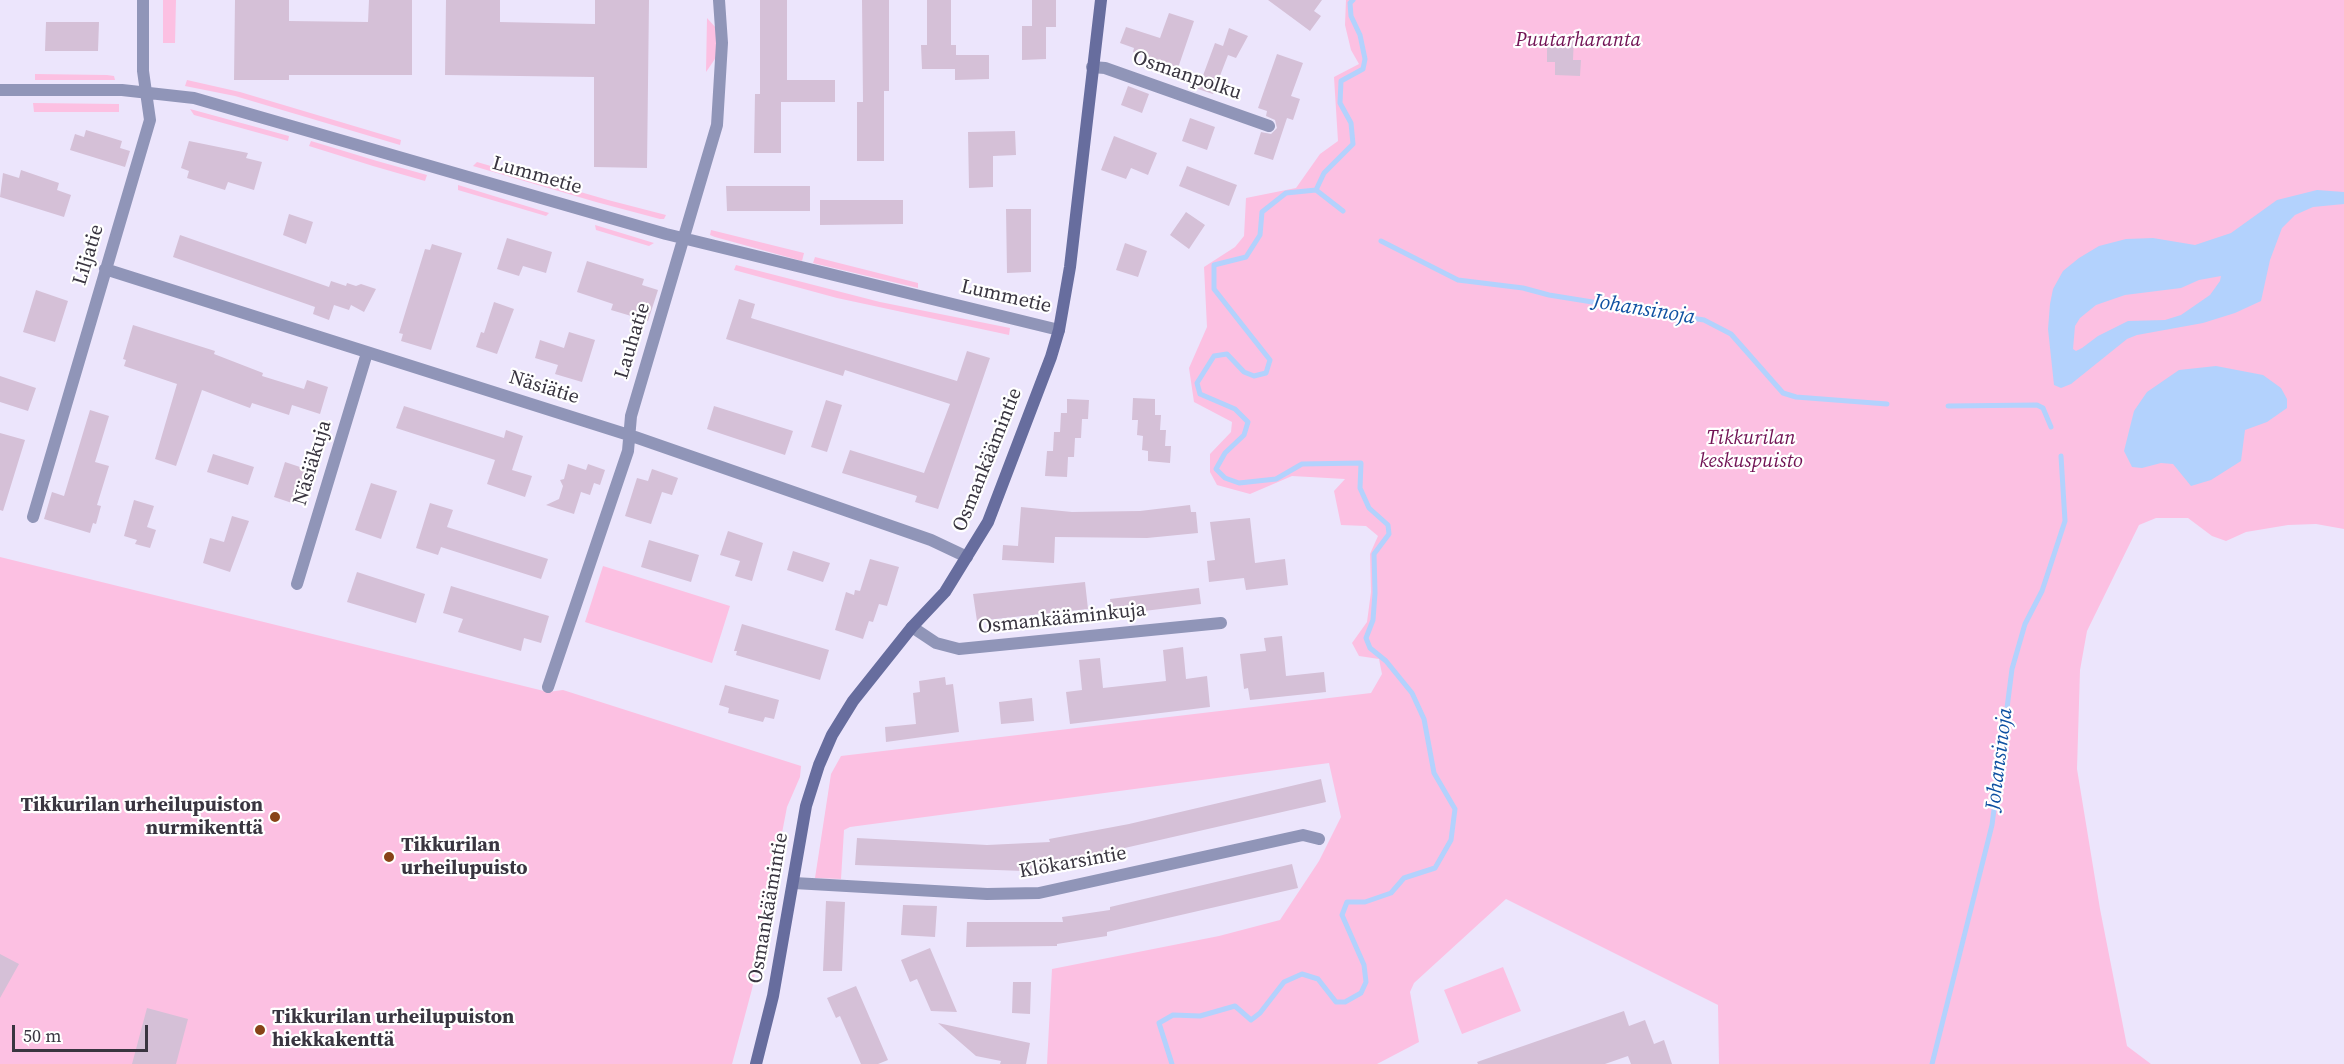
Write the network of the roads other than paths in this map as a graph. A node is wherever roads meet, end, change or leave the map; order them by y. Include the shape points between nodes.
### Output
1 (143, 0) edge
2 (719, 0) edge
3 (1101, 0) edge
4 (1092, 67) junction
5 (0, 90) edge
6 (146, 92) junction
7 (1269, 126) dead end
8 (684, 239) junction
9 (105, 269) junction
10 (1059, 330) junction
11 (367, 353) junction
12 (628, 435) junction
13 (33, 518) dead end
14 (968, 557) junction
15 (297, 584) dead end
16 (1221, 624) dead end
17 (912, 627) junction
18 (548, 687) dead end
19 (1318, 839) dead end
20 (794, 883) junction
21 (756, 1064) edge

1 - 6 street, Liljatie
2 - 8 street, Lauhatie via 722,43 717,125
3 - 4 street, Osmankäämintie
4 - 7 street, Osmanpolku via 1105,68
4 - 10 street, Osmankäämintie via 1070,267
5 - 6 street, Lummetie
6 - 8 street, Lummetie via 194,98
6 - 9 street, Liljatie via 150,120
8 - 10 street, Lummetie
8 - 12 street, Lauhatie
9 - 11 street, Näsiätie
9 - 13 street, Liljatie
10 - 14 street, Osmankäämintie via 988,522
11 - 12 street, Näsiätie
11 - 15 street, Näsiäkuja
12 - 14 street, Näsiätie via 931,540
12 - 18 street, Lauhatie via 628,451
14 - 17 street, Osmankäämintie via 945,592
16 - 17 street, Osmankääminkuja via 959,649 936,643
17 - 20 street, Osmankäämintie via 853,701 832,735 806,806
19 - 20 street, Klökarsintie via 1303,835 1039,892 987,894
20 - 21 street, Osmankäämintie

